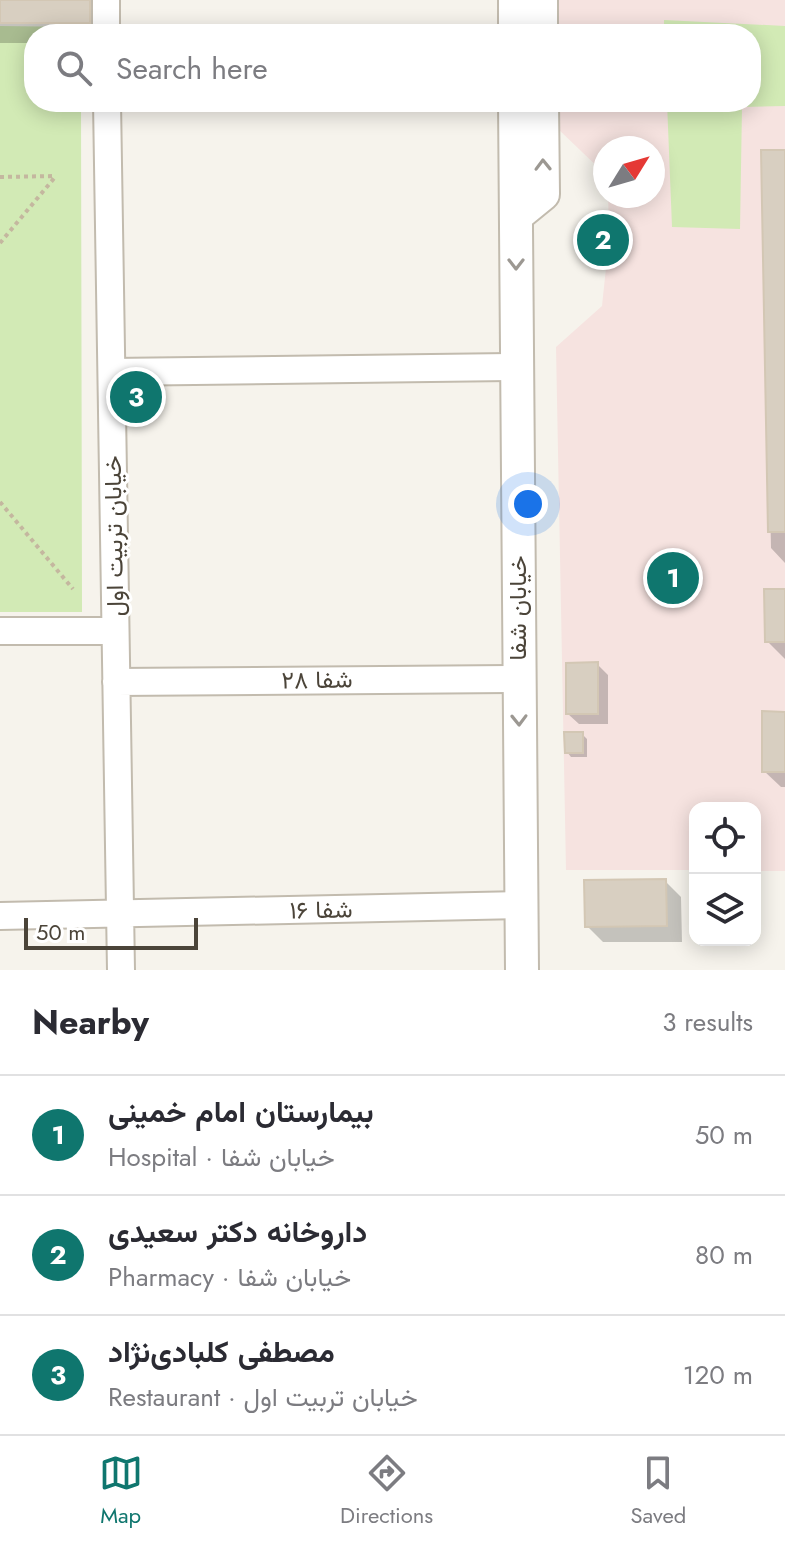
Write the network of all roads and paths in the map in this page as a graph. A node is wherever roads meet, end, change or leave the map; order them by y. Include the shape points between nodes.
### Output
1 (106, 0) edge
2 (515, 0) edge
3 (541, 0) edge
4 (106, 24) edge
5 (515, 24) edge
6 (541, 24) edge
7 (107, 112) edge
8 (515, 112) edge
9 (542, 112) edge
10 (0, 177) edge
11 (516, 216) junction
12 (0, 243) edge
13 (517, 367) junction
14 (112, 372) junction
15 (0, 502) edge
16 (73, 589) dead end
17 (0, 631) edge
18 (115, 631) junction
19 (518, 679) junction
20 (116, 682) junction
21 (522, 905) junction
22 (120, 914) junction
23 (0, 916) edge
24 (121, 970) edge
25 (522, 970) edge

1 - 4 street
2 - 5 street
3 - 6 street
7 - 14 street, خیابان تربیت اول
8 - 11 street, خیابان شفا
11 -> 9 street via 543,194
10 - 12 path via 56,176
11 -> 13 street, خیابان شفا
13 - 14 street
13 - 19 street, خیابان شفا
14 - 18 street, خیابان تربیت اول
15 - 16 path
17 - 18 street
18 - 20 street, خیابان تربیت اول
19 - 20 street, شفا ۲۸
19 -> 21 street, خیابان شفا
20 - 22 street, خیابان تربیت اول
21 - 22 street, شفا ۱۶
21 - 25 street, خیابان شفا
22 - 23 street, شفا ۱۶
22 - 24 street, خیابان تربیت اول

